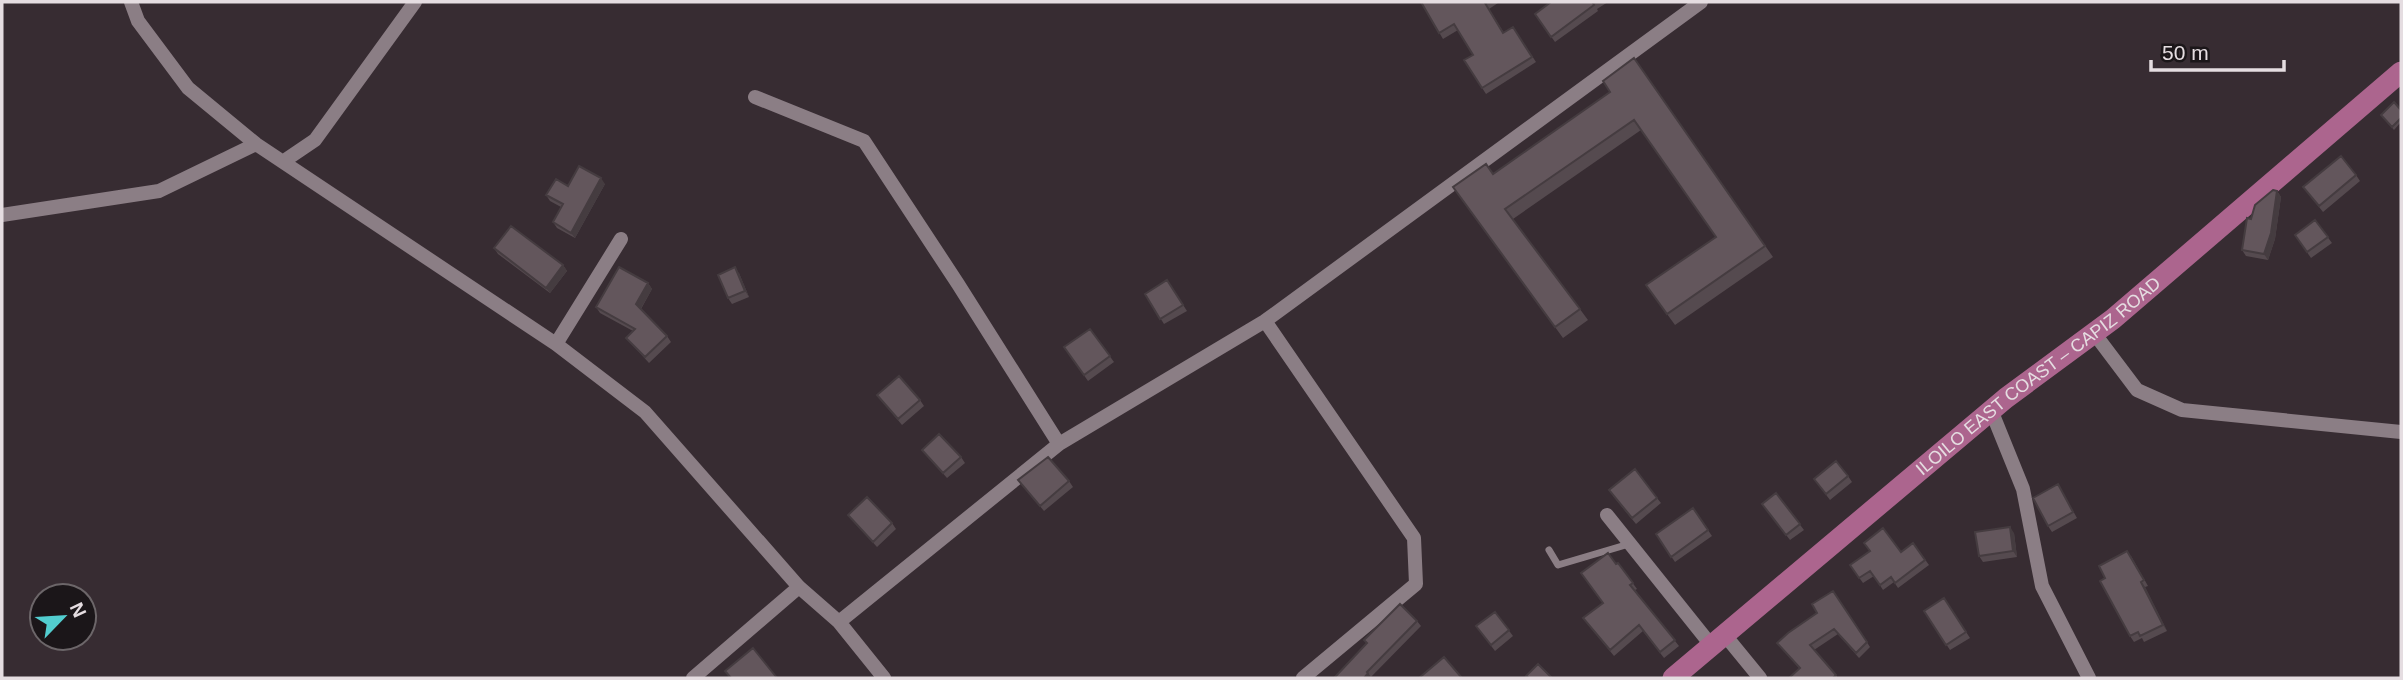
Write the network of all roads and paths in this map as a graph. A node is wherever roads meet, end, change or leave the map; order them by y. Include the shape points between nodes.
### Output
1 (131, 2) edge
2 (415, 2) edge
3 (1701, 2) edge
4 (2401, 72) edge
5 (755, 97) dead end
6 (256, 144) junction
7 (284, 161) junction
8 (2, 215) edge
9 (621, 239) dead end
10 (1265, 321) junction
11 (2094, 333) junction
12 (556, 344) junction
13 (1991, 410) junction
14 (2401, 432) edge
15 (1059, 444) junction
16 (1607, 515) dead end
17 (1629, 543) junction
18 (1549, 550) dead end
19 (799, 587) junction
20 (839, 622) junction
21 (1717, 640) junction
22 (693, 678) edge
23 (884, 678) edge
24 (1303, 678) edge
25 (1673, 678) edge
26 (1760, 678) edge
27 (2089, 678) edge

1 - 6 street via 138,21 188,88
2 - 7 street via 315,140
3 - 10 street
4 - 11 main road, ILOILO EAST COAST – CAPIZ ROAD
5 - 15 street via 864,141
6 - 7 street
6 - 8 street via 159,191
7 - 12 street
9 - 12 street
10 - 15 street
10 - 24 street via 1414,538 1416,584
11 - 13 main road, ILOILO EAST COAST – CAPIZ ROAD
11 - 14 street via 2137,390 2182,410
12 - 19 street via 645,412
13 - 21 main road, ILOILO EAST COAST – CAPIZ ROAD
13 - 27 street via 2023,489 2042,586
15 - 20 street
16 - 17 street
17 - 18 lane via 1558,565
17 - 21 street
19 - 20 street
19 - 22 street
20 - 23 street
21 - 25 main road, ILOILO EAST COAST – CAPIZ ROAD
21 - 26 street

